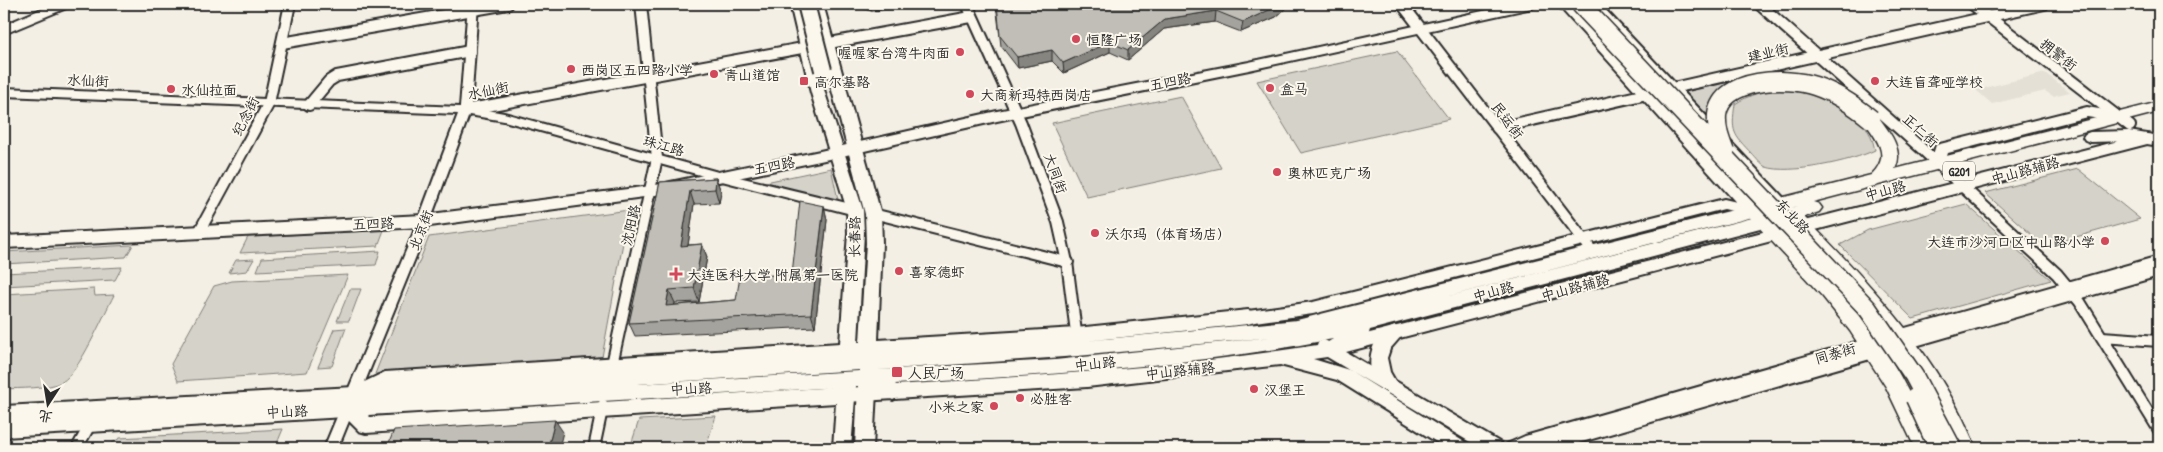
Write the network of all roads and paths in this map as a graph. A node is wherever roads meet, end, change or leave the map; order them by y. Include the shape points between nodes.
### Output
1 (64, 4) edge
2 (290, 4) edge
3 (508, 4) edge
4 (641, 4) edge
5 (796, 4) edge
6 (806, 4) edge
7 (816, 4) edge
8 (966, 4) edge
9 (1402, 4) edge
10 (1532, 4) edge
11 (1564, 4) edge
12 (1570, 4) edge
13 (1580, 4) edge
14 (1593, 4) edge
15 (1760, 4) edge
16 (1972, 4) edge
17 (2044, 4) edge
18 (473, 7) edge
19 (1988, 16) junction
20 (971, 17) junction
21 (1421, 28) junction
22 (4, 30) edge
23 (282, 43) junction
24 (827, 44) junction
25 (807, 47) junction
26 (470, 51) junction
27 (1816, 55) junction
28 (823, 70) junction
29 (648, 75) junction
30 (1673, 88) junction
31 (4, 92) edge
32 (1646, 95) junction
33 (841, 99) junction
34 (269, 103) junction
35 (823, 103) junction
36 (309, 105) junction
37 (2159, 107) edge
38 (465, 110) junction
39 (1015, 112) junction
40 (2159, 118) edge
41 (2125, 124) junction
42 (1497, 128) junction
43 (2093, 130) junction
44 (2155, 137) edge
45 (854, 148) junction
46 (838, 152) junction
47 (657, 158) junction
48 (1732, 164) junction
49 (1943, 168) junction
50 (718, 176) junction
51 (1878, 179) junction
52 (1962, 186) junction
53 (651, 191) junction
54 (855, 210) junction
55 (873, 214) junction
56 (1792, 215) junction
57 (1758, 216) junction
58 (424, 222) junction
59 (199, 232) junction
60 (1775, 235) junction
61 (4, 242) edge
62 (1588, 246) junction
63 (2159, 261) edge
64 (1067, 262) junction
65 (2159, 271) edge
66 (2072, 291) junction
67 (1248, 317) junction
68 (1380, 320) junction
69 (1290, 328) junction
70 (1394, 334) junction
71 (2102, 337) junction
72 (1307, 338) junction
73 (1904, 339) junction
74 (2159, 341) edge
75 (1873, 348) junction
76 (1078, 350) junction
77 (1329, 350) junction
78 (1267, 360) junction
79 (868, 371) junction
80 (362, 372) junction
81 (847, 372) junction
82 (385, 379) junction
83 (609, 379) junction
84 (1389, 386) junction
85 (893, 392) joint
86 (350, 401) junction
87 (322, 409) junction
88 (602, 411) junction
89 (4, 414) edge
90 (91, 424) junction
91 (338, 428) junction
92 (4, 429) edge
93 (2159, 430) edge
94 (77, 448) edge
95 (331, 448) edge
96 (594, 448) edge
97 (842, 448) edge
98 (864, 448) edge
99 (1460, 448) edge
100 (1494, 448) edge
101 (1512, 448) edge
102 (1540, 448) edge
103 (1925, 448) edge
104 (1938, 448) edge
105 (1952, 448) edge
106 (1966, 448) edge

1 - 22 main road
2 - 23 street, 纪念街
3 - 18 street
4 - 29 street, 沈阳路
5 - 25 main road, 长春路
6 - 28 main road, bridge
7 - 24 main road, 长春路
8 - 20 street, 大同街
9 - 21 street, 民运街
10 - 21 main road, 五四路
11 - 32 main road, 东北路
12 - 104 highway, 东北路, bridge via 1858,312 1899,369
13 - 48 highway, 东北路, bridge
14 - 30 main road, 东北路
15 - 27 street, 正仁街
16 - 19 street, 拥警街
17 - 19 street, 建业街
18 - 23 street
18 - 26 street, 北京街
19 - 27 street, 建业街
19 - 41 street, 拥警街
20 - 24 street, 水仙街
20 - 39 street, 大同街
21 - 39 main road, 五四路
21 - 42 street, 民运街
23 - 34 street, 纪念街
24 - 25 street, 水仙街
24 - 33 main road, 长春路
25 - 29 street, 水仙街
25 - 35 main road, 长春路
26 - 36 street via 337,76
26 - 38 street, 北京街
27 - 30 street, 建业街
27 - 49 street, 正仁街
28 - 33 main road
28 - 35 main road
29 - 38 street, 水仙街
29 - 47 street, 沈阳路
30 - 32 street, 建业街
30 - 56 main road, 东北路
31 - 34 street, 水仙街
32 - 42 street, 建业街
32 - 57 main road, 东北路
33 - 45 main road, 长春路
34 - 36 street, 水仙街
34 - 59 street, 纪念街
35 - 46 main road, 长春路
36 - 38 street, 水仙街
37 - 41 highway, 中山路 / G201
38 - 47 street, 珠江路 via 543,126
38 - 58 street, 北京街
39 - 45 main road, 五四路
39 - 64 street, 大同街 via 1058,222
40 - 41 highway, 中山路 / G201
41 - 43 highway, 中山路 / G201
41 - 44 main road
41 - 49 main road via 2087,112 1942,149
42 - 62 street, 民运街
43 - 44 main road
43 - 49 highway, 中山路 / G201
44 - 52 main road, 中山路辅路
45 - 46 main road, 五四路
45 - 55 main road, 长春路
46 - 50 main road, 五四路
46 - 54 main road, 长春路
47 - 50 street, 珠江路
47 - 53 street, 沈阳路
48 - 51 highway, bridge via 1717,131 1722,105 1740,87 1772,79 1811,84 1843,98 1871,119 1884,138 1890,156 1890,165
48 - 105 highway, 东北路, bridge via 1868,309 1890,337 1925,391
49 - 51 highway, 中山路 / G201
49 - 52 street, 正仁街
49 - 56 highway, 中山路 / G201
50 - 53 main road, 五四路
50 - 54 street, 珠江路
51 - 56 highway, 中山路 / G201
52 - 56 main road, 中山路辅路
52 - 66 street, 正仁街
53 - 58 main road, 五四路
53 - 83 street, 沈阳路
54 - 81 main road, 长春路
55 - 64 street
55 - 79 main road, 长春路
56 - 57 highway, 中山路 / G201
56 - 60 main road, 中山路辅路
56 - 73 highway, 东北路 via 1880,308
57 - 60 highway, 东北路
57 - 62 main road, 中山路
57 - 68 main road, 中山路
58 - 59 main road, 五四路
58 - 80 street, 北京街
59 - 61 main road, 五四路
60 - 70 main road, 中山路辅路
60 - 75 highway, 东北路 via 1848,314
62 - 67 main road via 1313,308
62 - 69 main road, 中山路
63 - 66 street, 同泰街
64 - 76 street, 大同街
65 - 66 street, 同泰街
66 - 71 street, 正仁街
66 - 73 street, 同泰街
67 - 69 main road
67 - 76 main road
68 - 72 main road, 中山路
68 - 77 main road
69 - 72 main road
69 - 76 main road, 中山路
70 - 77 main road, 中山路辅路
70 - 84 main road via 1385,340 1378,357 1382,376
71 - 74 street
71 - 93 street, 正仁街
72 - 76 main road, 中山路 via 1260,346
72 - 77 main road
73 - 75 street, 同泰街
73 - 106 highway, 东北路 via 1937,390
75 - 101 street, 同泰街
75 - 102 street, 同泰街
75 - 103 highway, 东北路 via 1899,392
76 - 79 main road, 中山路
76 - 79 main road via 893,347
77 - 78 main road, 中山路辅路
77 - 84 main road
78 - 85 main road, 中山路辅路 via 1087,380
78 - 99 main road via 1293,362 1343,375
79 - 81 main road, 中山路
79 - 81 main road
79 - 85 main road
79 - 98 main road, 长春路
80 - 82 street
80 - 86 street, 北京街
81 - 83 main road, 中山路
81 - 83 main road
81 - 88 main road
81 - 97 main road, 长春路
82 - 83 main road
82 - 86 main road
83 - 86 main road, 中山路
83 - 88 street, 沈阳路
84 - 100 main road
86 - 87 main road, 中山路
86 - 88 main road via 366,425
86 - 89 main road, 中山路
86 - 91 street, 北京街
87 - 90 main road, 中山路
87 - 91 street
88 - 96 street, 沈阳路
90 - 92 main road, 中山路
90 - 94 street
91 - 95 street, 北京街

